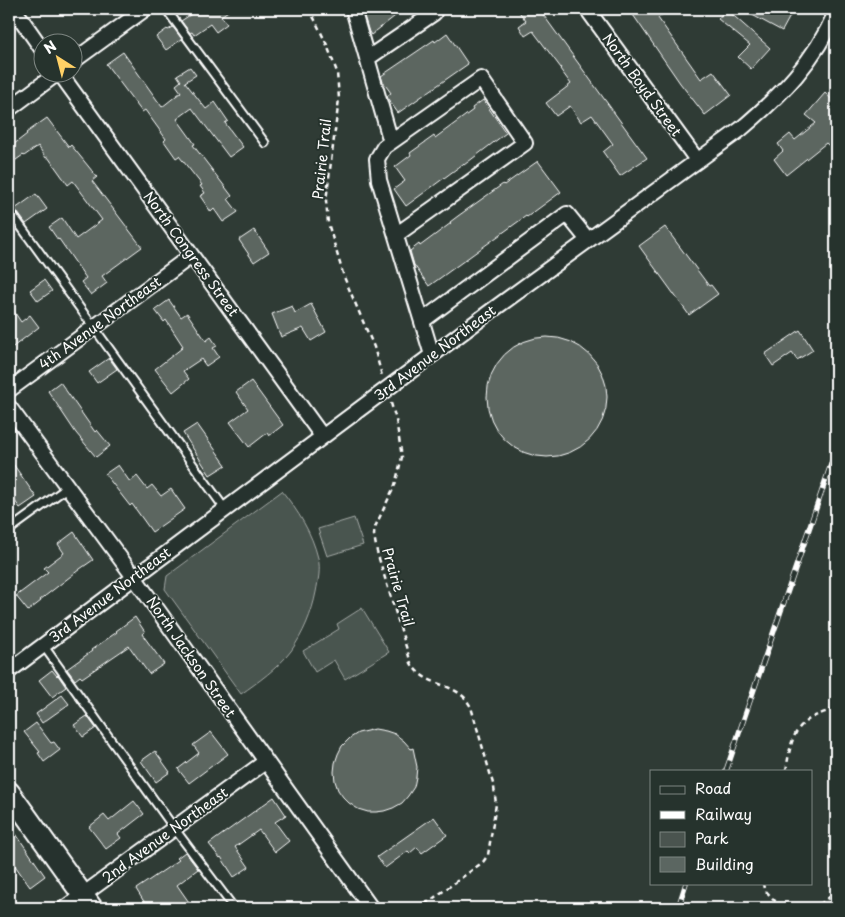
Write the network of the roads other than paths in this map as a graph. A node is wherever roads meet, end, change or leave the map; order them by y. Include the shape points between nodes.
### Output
1 (14, 9) edge
2 (145, 9) edge
3 (166, 9) edge
4 (353, 9) edge
5 (587, 9) edge
6 (836, 12) edge
7 (434, 13) dead end
8 (32, 35) edge
9 (82, 55) edge
10 (368, 58) junction
11 (45, 82) edge
12 (66, 82) edge
13 (9, 109) edge
14 (392, 142) junction
15 (265, 143) dead end
16 (697, 160) junction
17 (9, 210) edge
18 (396, 235) junction
19 (588, 240) junction
20 (191, 256) junction
21 (422, 321) junction
22 (93, 328) junction
23 (432, 354) junction
24 (9, 390) edge
25 (9, 407) edge
26 (322, 436) junction
27 (68, 487) junction
28 (225, 509) junction
29 (9, 530) edge
30 (134, 577) junction
31 (44, 645) junction
32 (9, 671) edge
33 (265, 762) junction
34 (13, 801) edge
35 (174, 828) junction
36 (87, 902) edge
37 (65, 908) edge
38 (234, 908) edge
39 (371, 908) edge

1 - 8 street
2 - 9 street
3 - 15 lane
4 - 10 street
5 - 16 street, North Boyd Street
6 - 16 street, 3rd Avenue Northeast via 818,47 784,90 741,129
7 - 10 street
10 - 14 street
11 - 13 street
12 - 20 street, North Congress Street
14 - 18 street via 377,158 379,180
14 - 18 street via 481,79 525,143
16 - 19 street, 3rd Avenue Northeast
17 - 22 lane
18 - 21 street
19 - 21 street via 567,214
19 - 23 street, 3rd Avenue Northeast
20 - 22 street, 4th Avenue Northeast
20 - 26 street, North Congress Street
21 - 23 street
22 - 24 street, 4th Avenue Northeast
22 - 28 lane
23 - 26 street, 3rd Avenue Northeast
25 - 27 street, North Jackson Street
26 - 28 street, 3rd Avenue Northeast
27 - 29 lane
27 - 30 street, North Jackson Street
28 - 30 street, 3rd Avenue Northeast
30 - 31 street, 3rd Avenue Northeast
30 - 33 street, North Jackson Street
31 - 32 street, 3rd Avenue Northeast
31 - 35 lane
33 - 35 street, 2nd Avenue Northeast
33 - 39 street, North Jackson Street
34 - 36 street
35 - 36 street, 2nd Avenue Northeast
35 - 38 lane
36 - 37 street, 2nd Avenue Northeast

